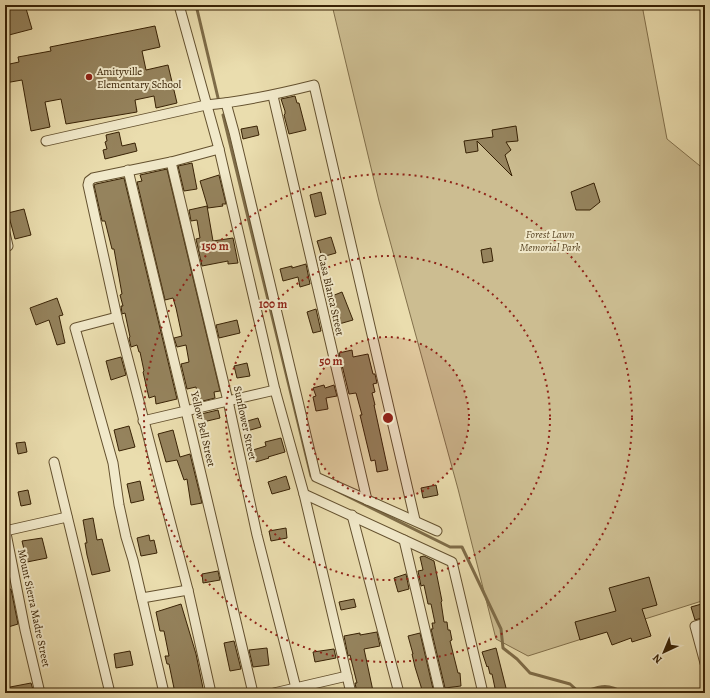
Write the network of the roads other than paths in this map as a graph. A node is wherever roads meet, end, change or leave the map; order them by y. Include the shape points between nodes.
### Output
1 (179, 5) edge
2 (272, 96) junction
3 (226, 103) junction
4 (206, 105) junction
5 (46, 141) dead end
6 (219, 149) junction
7 (172, 162) junction
8 (128, 170) junction
9 (5, 234) edge
10 (8, 246) dead end
11 (117, 317) junction
12 (275, 390) junction
13 (228, 401) junction
14 (186, 411) junction
15 (143, 421) junction
16 (54, 462) dead end
17 (304, 494) junction
18 (367, 500) junction
19 (352, 515) junction
20 (67, 517) junction
21 (415, 520) junction
22 (5, 530) edge
23 (437, 531) dead end
24 (404, 540) junction
25 (188, 590) junction
26 (142, 598) junction
27 (705, 623) edge
28 (705, 663) edge
29 (347, 676) junction
30 (296, 688) junction
31 (40, 693) edge
32 (110, 693) edge
33 (164, 693) edge
34 (211, 693) edge
35 (253, 693) edge
36 (274, 693) edge
37 (351, 693) edge
38 (399, 693) edge
39 (440, 693) edge
40 (483, 693) edge

1 - 4 street
2 - 3 street
2 - 18 street, Casa Blanca Street
2 - 21 street via 314,85
3 - 4 street
3 - 18 street via 316,477
4 - 5 street
4 - 6 street
6 - 7 street
6 - 12 street
7 - 8 street
7 - 13 street, Sunflower Street
8 - 11 street via 93,178 88,185
8 - 14 street, Yellow Bell Street
9 - 10 street
11 - 15 street
11 - 26 street via 76,328 113,463 121,511
12 - 13 street
12 - 17 street
13 - 14 street
13 - 30 street, Sunflower Street via 257,534
14 - 15 street
14 - 35 street, Yellow Bell Street
15 - 25 street
16 - 20 street
17 - 19 street
17 - 29 street
18 - 21 street
19 - 24 street
19 - 38 street
20 - 22 street
20 - 32 street
21 - 23 street
22 - 31 street, Mount Sierra Madre Street
24 - 39 street
24 - 40 street via 452,562
25 - 26 street
25 - 34 street
26 - 33 street
27 - 28 street via 695,626
29 - 30 street
29 - 37 street
30 - 36 street

